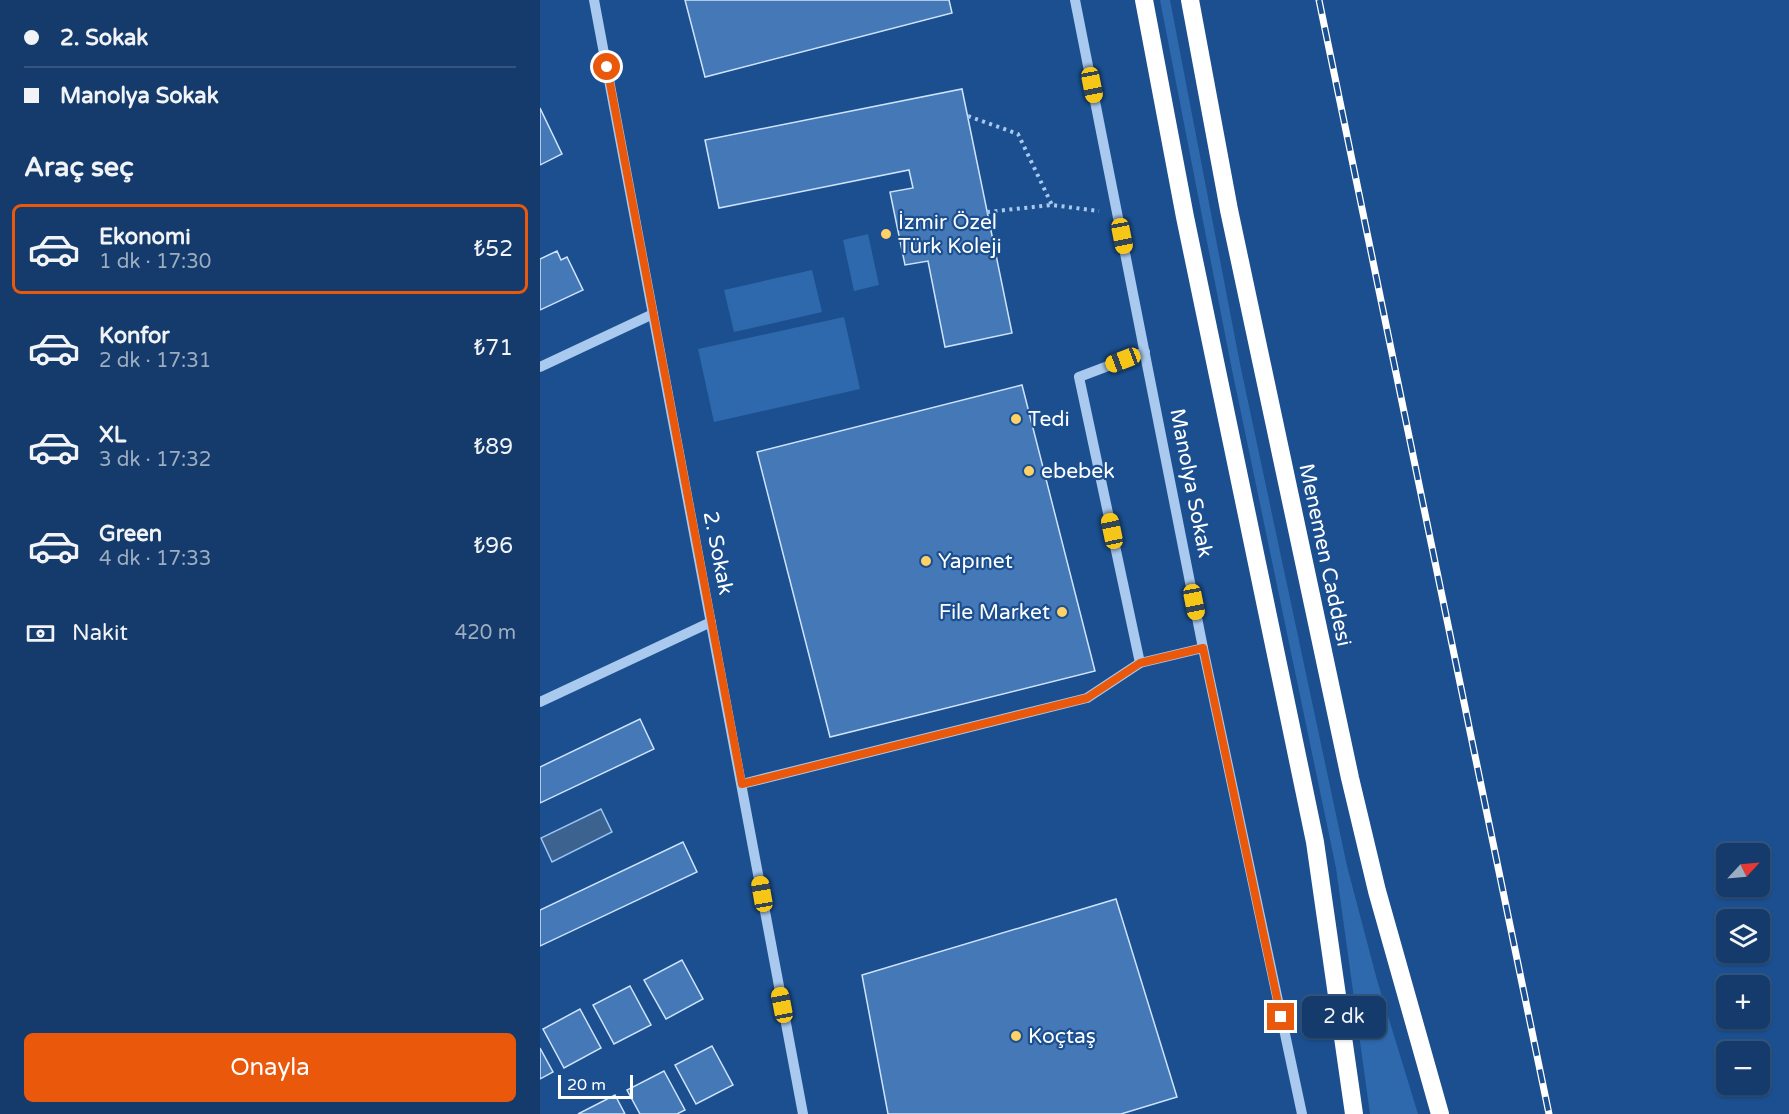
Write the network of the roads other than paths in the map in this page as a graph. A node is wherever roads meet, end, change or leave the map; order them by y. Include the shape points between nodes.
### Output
1 (594, 0) edge
2 (1075, 0) edge
3 (1144, 0) edge
4 (1190, 0) edge
5 (653, 314) junction
6 (1145, 352) junction
7 (540, 367) edge
8 (711, 622) junction
9 (1203, 648) junction
10 (1140, 663) junction
11 (540, 702) edge
12 (742, 784) junction
13 (803, 1114) edge
14 (1302, 1114) edge
15 (1354, 1114) edge
16 (1440, 1114) edge

1 - 5 street, 2. Sokak
2 - 6 street, Manolya Sokak
3 - 15 highway via 1185,217 1315,842
4 - 16 highway, Menemen Caddesi via 1229,210 1350,778 1377,891
5 - 7 street
5 - 8 street, 2. Sokak
6 - 9 street, Manolya Sokak
6 - 10 street via 1079,377
8 - 11 street
8 - 12 street, 2. Sokak
9 - 10 street
9 - 14 street, Manolya Sokak
10 - 12 street via 1087,698
12 - 13 street, 2. Sokak

